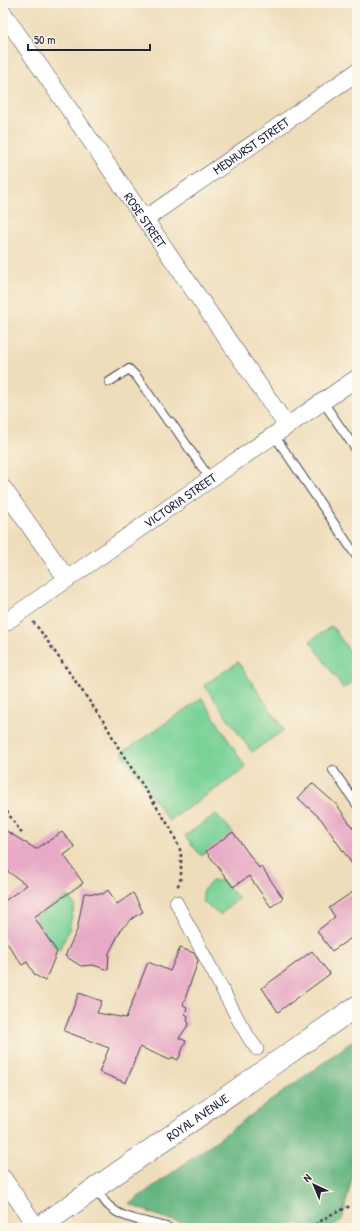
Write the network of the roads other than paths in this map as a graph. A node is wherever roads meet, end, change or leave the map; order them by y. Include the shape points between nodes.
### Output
1 (3, 13) edge
2 (357, 72) edge
3 (145, 219) junction
4 (357, 378) edge
5 (109, 382) dead end
6 (323, 402) junction
7 (280, 430) junction
8 (357, 451) edge
9 (210, 479) junction
10 (3, 488) edge
11 (357, 557) edge
12 (67, 579) junction
13 (3, 624) edge
14 (333, 770) dead end
15 (357, 805) edge
16 (176, 902) road end
17 (357, 1006) edge
18 (258, 1049) dead end
19 (3, 1178) edge
20 (96, 1187) junction
21 (38, 1228) edge
22 (170, 1228) edge

1 - 3 street, ROSE STREET
2 - 3 street, MEDHURST STREET
3 - 7 street, ROSE STREET
4 - 6 street, VICTORIA STREET
5 - 9 lane via 129,369 169,423 171,422
6 - 7 street, VICTORIA STREET
6 - 8 lane
7 - 9 street, VICTORIA STREET
7 - 11 lane
9 - 12 street, VICTORIA STREET
10 - 12 street
12 - 13 street, VICTORIA STREET
14 - 15 lane
16 - 18 street via 240,1023
17 - 20 street, ROYAL AVENUE
19 - 21 street
20 - 21 street, ROYAL AVENUE
20 - 22 lane via 109,1206 129,1218

